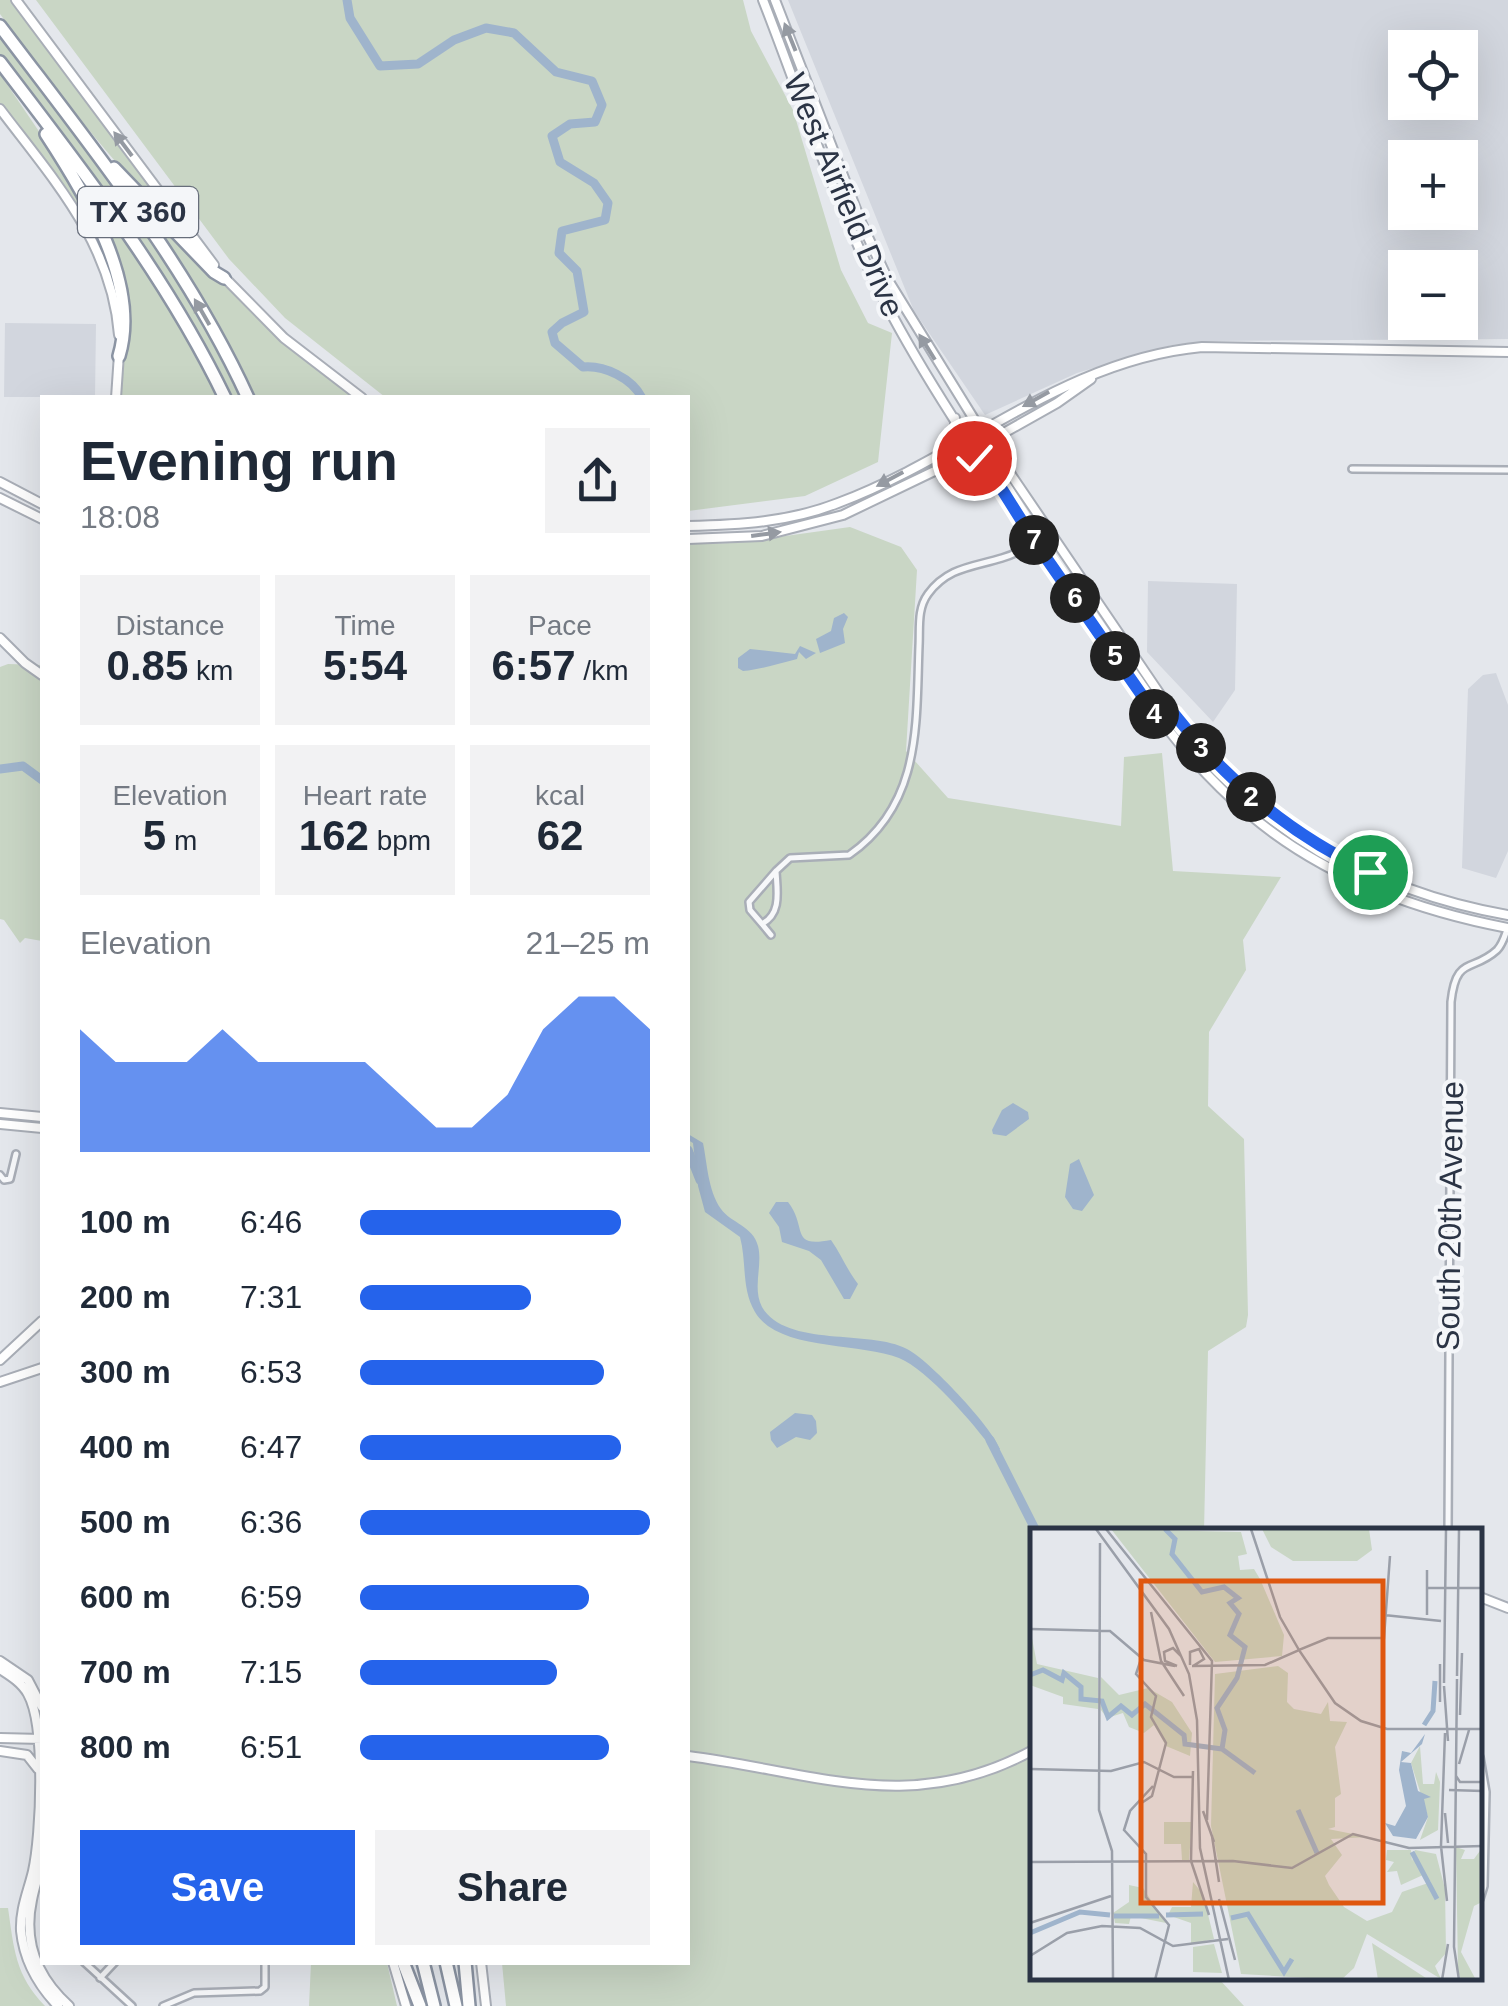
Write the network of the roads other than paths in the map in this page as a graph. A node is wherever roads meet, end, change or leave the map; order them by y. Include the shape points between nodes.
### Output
1 (16, 0) edge
2 (763, 0) edge
3 (775, 0) edge
4 (0, 26) edge
5 (10, 39) junction
6 (0, 66) edge
7 (0, 109) edge
8 (224, 278) junction
9 (1508, 352) edge
10 (120, 356) junction
11 (1094, 376) junction
12 (116, 395) edge
13 (223, 395) edge
14 (246, 395) edge
15 (358, 395) edge
16 (968, 411) junction
17 (955, 418) junction
18 (1002, 418) junction
19 (980, 429) junction
20 (1006, 431) junction
21 (968, 436) junction
22 (988, 440) junction
23 (975, 448) junction
24 (943, 451) junction
25 (1002, 460) junction
26 (947, 464) junction
27 (986, 464) junction
28 (1352, 469) dead end
29 (1508, 470) edge
30 (3, 484) edge
31 (0, 498) edge
32 (40, 503) edge
33 (40, 518) edge
34 (690, 526) edge
35 (1049, 532) junction
36 (690, 539) edge
37 (1035, 542) junction
38 (0, 638) edge
39 (40, 673) edge
40 (1174, 714) junction
41 (1162, 724) junction
42 (776, 871) junction
43 (1508, 915) edge
44 (762, 924) junction
45 (1508, 928) edge
46 (771, 934) dead end
47 (0, 1113) edge
48 (40, 1117) edge
49 (0, 1124) edge
50 (40, 1128) edge
51 (16, 1154) dead end
52 (0, 1175) edge
53 (40, 1323) edge
54 (2, 1359) edge
55 (40, 1369) edge
56 (13, 1379) junction
57 (0, 1382) edge
58 (1448, 1528) edge
59 (1483, 1599) edge
60 (1508, 1608) edge
61 (0, 1665) edge
62 (40, 1703) edge
63 (0, 1738) edge
64 (40, 1738) edge
65 (0, 1750) edge
66 (40, 1751) edge
67 (1030, 1752) edge
68 (690, 1756) edge
69 (39, 1772) junction
70 (1483, 1774) edge
71 (40, 1840) edge
72 (40, 1863) edge
73 (1483, 1889) edge
74 (87, 1965) edge
75 (112, 1965) edge
76 (265, 1965) edge
77 (393, 1965) edge
78 (404, 1965) edge
79 (423, 1965) edge
80 (447, 1965) edge
81 (465, 1965) edge
82 (481, 1965) edge
83 (100, 1978) junction
84 (58, 2006) edge
85 (70, 2006) edge
86 (132, 2006) edge
87 (164, 2006) edge
88 (406, 2006) edge
89 (420, 2006) edge
90 (434, 2006) edge
91 (456, 2006) edge
92 (468, 2006) edge
93 (486, 2006) edge

8 -> 1 main road
2 - 17 main road, West Airfield Drive via 860,250
16 -> 3 main road, West Airfield Drive via 888,280
4 - 5 highway, TX 360
5 - 8 highway via 125,180
14 -> 5 highway, TX 360 via 158,241
6 - 10 highway via 94,212 120,296
6 - 13 highway, TX 360 via 154,271
7 - 10 main road via 95,243 112,292
8 - 15 main road via 284,338
9 - 11 main road via 1202,347 1144,356
10 - 12 main road
11 -> 18 main road
11 - 20 main road
16 - 18 main road via 985,420
16 - 19 main road, West Airfield Drive
17 - 21 main road, West Airfield Drive
17 - 24 main road
18 - 19 main road
19 - 21 main road
19 - 22 main road, West Airfield Drive
20 - 22 main road
20 - 25 main road via 998,449
21 - 23 main road, West Airfield Drive
21 - 24 main road
22 - 23 main road
22 - 25 main road, West Airfield Drive
23 - 26 main road
23 - 27 main road, West Airfield Drive
24 -> 34 main road via 812,512
25 - 35 main road, West Airfield Drive
26 - 27 main road via 967,458
36 -> 26 main road via 762,536 813,525
27 - 37 main road, West Airfield Drive
28 - 29 street
30 - 31 main road
30 - 32 main road
31 - 33 main road
35 - 37 street
35 - 40 main road, West Airfield Drive
37 - 41 main road, West Airfield Drive
37 - 42 street via 1004,558 962,567 932,589 920,612 914,746 901,793 849,855 790,858
38 - 39 main road
40 - 41 main road
40 - 43 main road, West Airfield Drive via 1257,803 1308,840 1428,896
41 - 45 main road, West Airfield Drive via 1248,814 1312,858 1390,897
42 - 44 street via 776,909
42 - 44 street via 748,902
44 - 46 street
45 - 58 street, South 20th Avenue via 1496,951 1458,974 1451,1002
47 - 48 main road
49 - 50 main road
51 - 52 street via 10,1179
53 - 54 main road
54 - 56 main road
55 - 56 main road
56 - 57 main road
59 - 60 main road
61 - 62 main road via 28,1680
61 - 64 main road via 28,1692
63 - 64 main road
64 - 66 main road
65 - 66 main road
65 - 69 main road via 27,1756
66 - 69 main road
67 - 68 main road via 970,1777 902,1787
69 - 71 main road
70 - 73 street
71 - 84 main road via 22,1931 29,1966
72 - 85 main road via 30,1939 44,1978
74 - 83 street
75 - 83 street
76 - 87 street via 262,1990 194,1993
77 - 88 main road
78 - 89 highway
79 - 90 highway
80 - 91 highway
81 - 92 highway
82 - 93 main road
83 - 86 street

